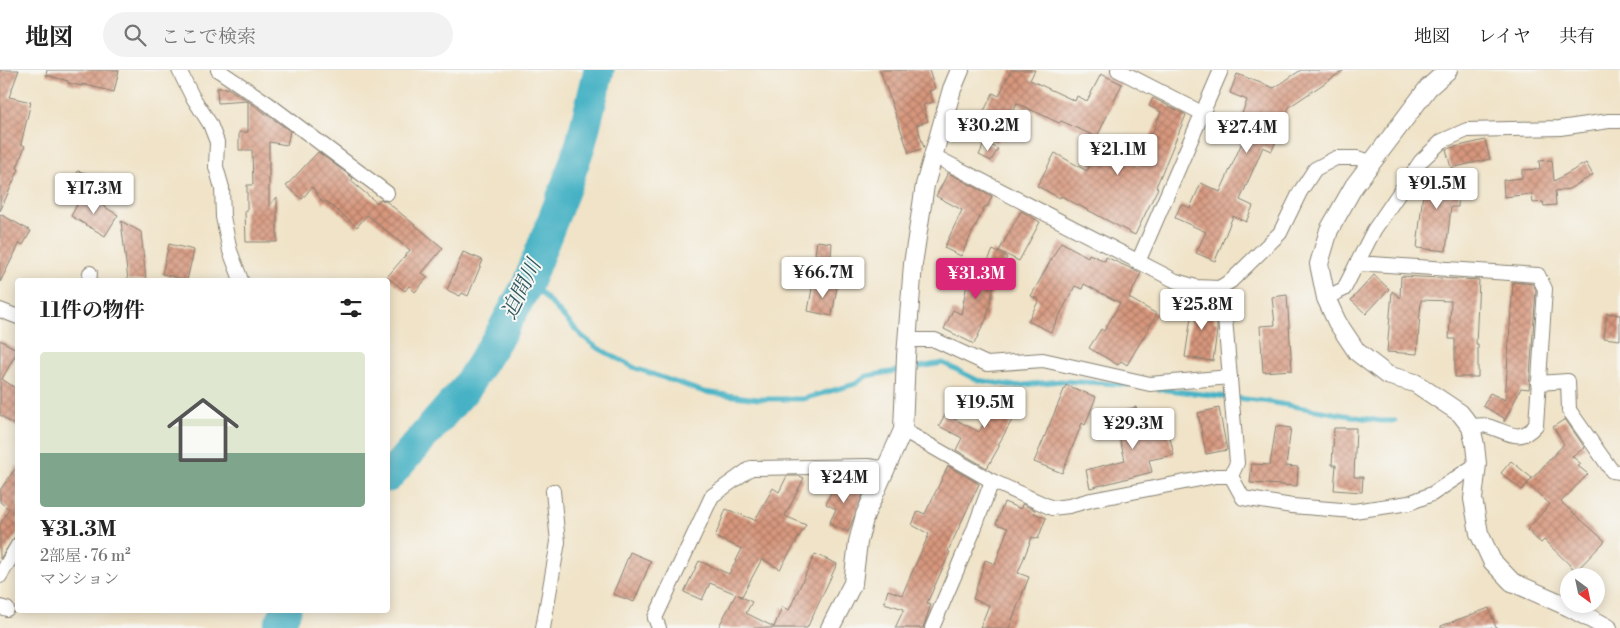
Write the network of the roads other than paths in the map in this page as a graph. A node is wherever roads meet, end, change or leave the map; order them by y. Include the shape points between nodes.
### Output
1 (179, 70) edge
2 (218, 70) edge
3 (960, 70) edge
4 (1118, 70) edge
5 (1221, 70) edge
6 (1448, 70) edge
7 (1202, 113) junction
8 (1620, 121) edge
9 (932, 155) junction
10 (1372, 162) junction
11 (387, 194) dead end
12 (1138, 262) junction
13 (1356, 265) junction
14 (241, 278) edge
15 (1219, 288) junction
16 (1326, 298) junction
17 (0, 310) edge
18 (15, 316) edge
19 (907, 340) junction
20 (1230, 376) junction
21 (1538, 383) junction
22 (1471, 427) junction
23 (903, 430) junction
24 (1476, 464) junction
25 (887, 468) junction
26 (1620, 472) edge
27 (1231, 476) junction
28 (992, 481) junction
29 (553, 491) dead end
30 (15, 550) edge
31 (0, 576) edge
32 (543, 628) edge
33 (659, 628) edge
34 (830, 628) edge
35 (932, 628) edge
36 (1608, 628) edge

1 - 14 street via 217,142 216,167 222,188 223,217 230,251
2 - 11 street
3 - 9 street
4 - 7 street
5 - 7 street
6 - 10 street via 1428,88
7 - 12 street
8 - 13 street via 1560,128 1467,130 1442,141 1421,161 1374,230
9 - 12 street
9 - 19 street via 924,185 913,264
10 - 15 street via 1336,158 1315,169 1280,233 1231,281
10 - 16 street via 1329,230 1319,264
12 - 15 street via 1176,282
13 - 16 street via 1344,289
13 - 21 street via 1538,275 1545,289
15 - 20 street via 1224,306
16 - 22 street via 1356,352 1387,375 1423,388 1460,413
17 - 18 street
19 - 20 street via 935,340 987,364 1043,360 1150,384
19 - 23 street
20 - 27 street via 1237,463
21 - 22 street via 1536,425 1531,430 1513,436 1485,425
21 - 26 street via 1568,381 1569,410 1612,471
22 - 24 street
23 - 25 street
23 - 28 street
24 - 27 street via 1432,494 1417,500 1354,511 1243,498
24 - 36 street via 1474,499 1478,532 1492,561 1512,582
25 - 33 street via 751,468 712,496 655,618
25 - 34 street via 865,515 853,583
27 - 28 street via 1216,476 1052,508
28 - 35 street
29 - 32 street via 558,542
30 - 31 street

